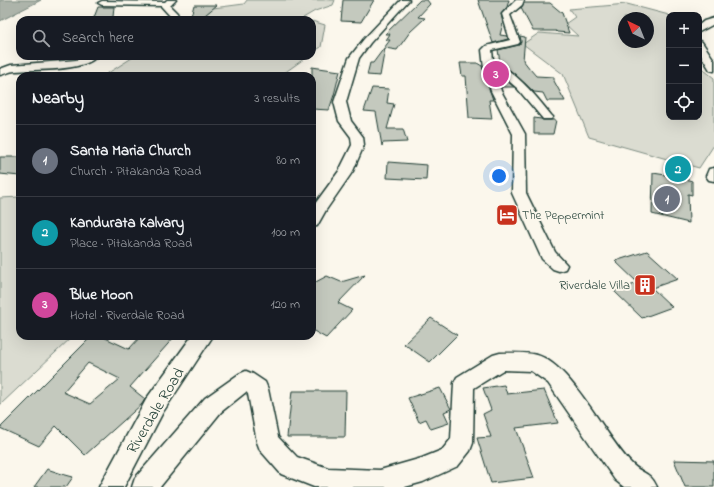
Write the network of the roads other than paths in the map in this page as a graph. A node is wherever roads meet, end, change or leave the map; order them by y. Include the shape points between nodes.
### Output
1 (405, 0) edge
2 (520, 0) edge
3 (169, 2) edge
4 (102, 3) dead end
5 (174, 16) edge
6 (714, 21) edge
7 (702, 26) edge
8 (702, 48) edge
9 (83, 60) edge
10 (489, 62) junction
11 (714, 68) edge
12 (0, 72) edge
13 (547, 117) dead end
14 (714, 172) edge
15 (714, 177) edge
16 (316, 215) edge
17 (559, 265) dead end
18 (200, 340) edge
19 (111, 487) edge
20 (144, 487) edge
21 (645, 487) edge

1 - 16 street via 354,58 340,102 345,121 357,136 358,144 346,171
2 - 10 street via 506,14 515,42 489,48
3 - 4 street
3 - 5 street via 166,8
6 - 7 street
8 - 11 street
9 - 12 street via 76,63 11,68
10 - 13 street via 523,87
10 - 17 street via 496,91 519,134 519,193 548,254
14 - 15 street
18 - 19 street, Riverdale Road via 155,405
20 - 21 street via 213,405 246,380 258,390 268,442 289,466 328,480 380,482 423,470 450,458 462,443 464,383 500,361 535,363 555,377 623,472

